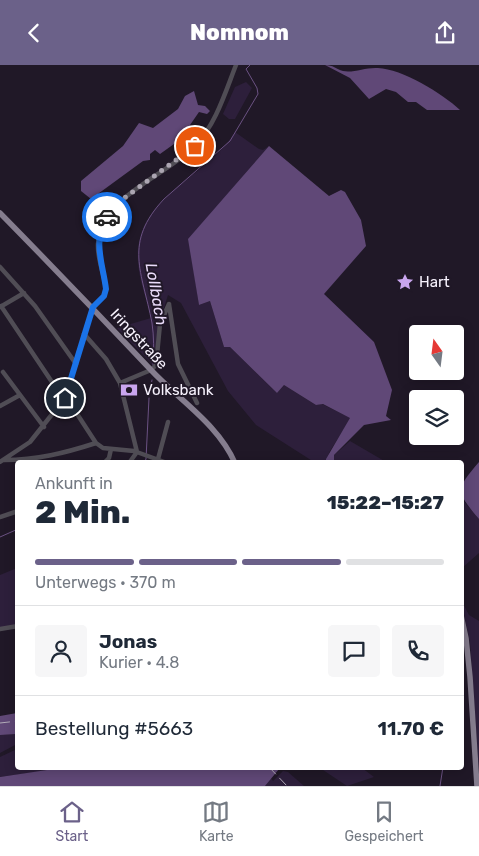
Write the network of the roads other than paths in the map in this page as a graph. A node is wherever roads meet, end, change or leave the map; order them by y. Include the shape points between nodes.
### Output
1 (236, 65) edge
2 (0, 213) edge
3 (3, 220) edge
4 (0, 267) edge
5 (24, 293) junction
6 (1, 307) edge
7 (93, 307) junction
8 (84, 334) junction
9 (76, 364) junction
10 (151, 370) junction
11 (3, 372) dead end
12 (120, 383) junction
13 (20, 395) junction
14 (65, 398) junction
15 (197, 403) dead end
16 (0, 406) edge
17 (168, 422) dead end
18 (44, 427) junction
19 (96, 443) junction
20 (111, 449) junction
21 (137, 452) junction
22 (158, 459) joint
23 (31, 460) edge
24 (107, 460) edge
25 (132, 460) edge
26 (233, 460) edge
27 (1, 461) edge
28 (15, 461) edge
29 (15, 512) edge
30 (0, 517) edge
31 (15, 626) edge
32 (0, 629) edge
33 (464, 634) edge
34 (477, 786) edge

1 - 7 street via 215,118 195,146 111,210 98,245 106,289
2 - 3 main road, Iringstraße
3 - 7 main road, Iringstraße
4 - 5 street
5 - 6 street
5 - 9 street
6 - 14 street
7 - 8 street
7 - 10 main road, Iringstraße
8 - 9 street
8 - 12 street via 102,353
9 - 14 street
10 - 12 street
10 - 15 street via 156,365 160,323 169,304 178,364
10 - 26 main road, Iringstraße via 222,438
11 - 13 street
12 - 21 street
13 - 16 street
13 - 18 street
14 - 18 street
14 - 19 street
17 - 22 street
18 - 27 street via 25,447
19 - 20 street
19 - 23 street via 60,455
20 - 21 street
20 - 24 street
21 - 22 street
21 - 25 street
27 - 28 street
29 - 30 street
31 - 32 street
33 - 34 main road

